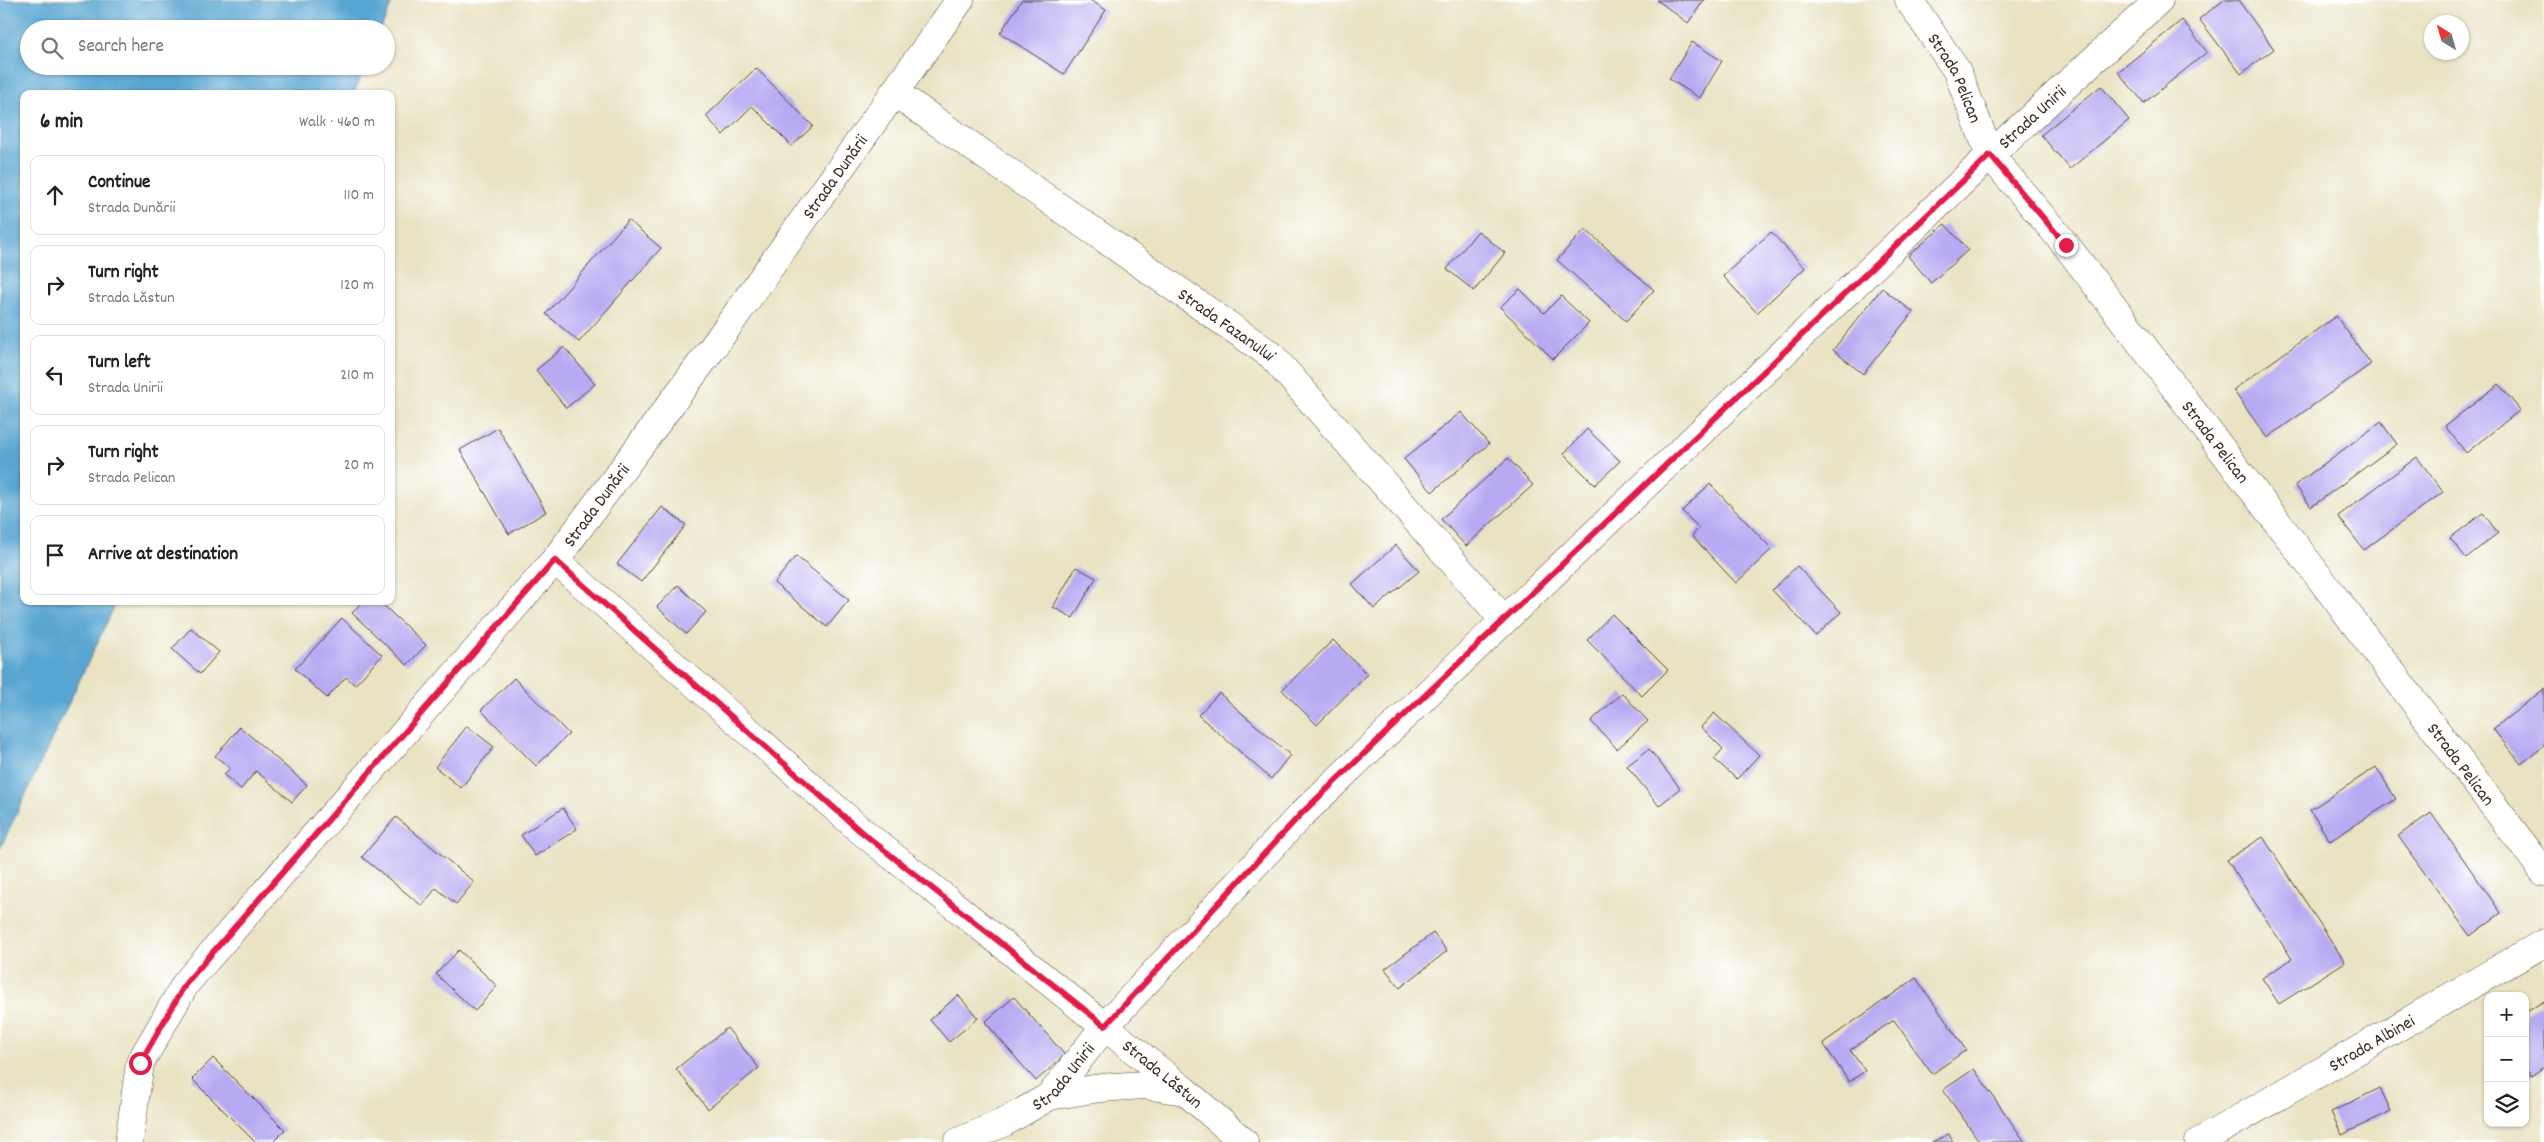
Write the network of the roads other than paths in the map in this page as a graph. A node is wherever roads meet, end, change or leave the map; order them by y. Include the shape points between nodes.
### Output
1 (960, 0) edge
2 (1909, 0) edge
3 (2159, 0) edge
4 (894, 92) junction
5 (1990, 155) junction
6 (555, 560) junction
7 (1504, 620) junction
8 (2544, 872) edge
9 (2544, 943) edge
10 (1105, 1026) junction
11 (1185, 1090) junction
12 (1050, 1096) junction
13 (129, 1142) edge
14 (958, 1142) edge
15 (1244, 1142) edge
16 (2199, 1142) edge

1 - 4 street, Strada Dunării
2 - 5 street, Strada Pelican via 1957,71
3 - 5 street, Strada Unirii
4 - 6 street, Strada Dunării via 711,350
4 - 7 street, Strada Fazanului via 1271,355
5 - 7 street, Strada Unirii
5 - 8 street, Strada Pelican via 2066,245
6 - 10 street, Strada Lăstun via 859,830
6 - 13 street, Strada Dunării via 186,983 140,1063
7 - 10 street, Strada Unirii via 1301,814
9 - 16 street, Strada Albinei
10 - 11 street, Strada Lăstun
10 - 12 street, Strada Unirii
11 - 12 street via 1144,1085
11 - 15 street, Strada Lăstun
12 - 14 street, Strada Unirii via 1005,1122

